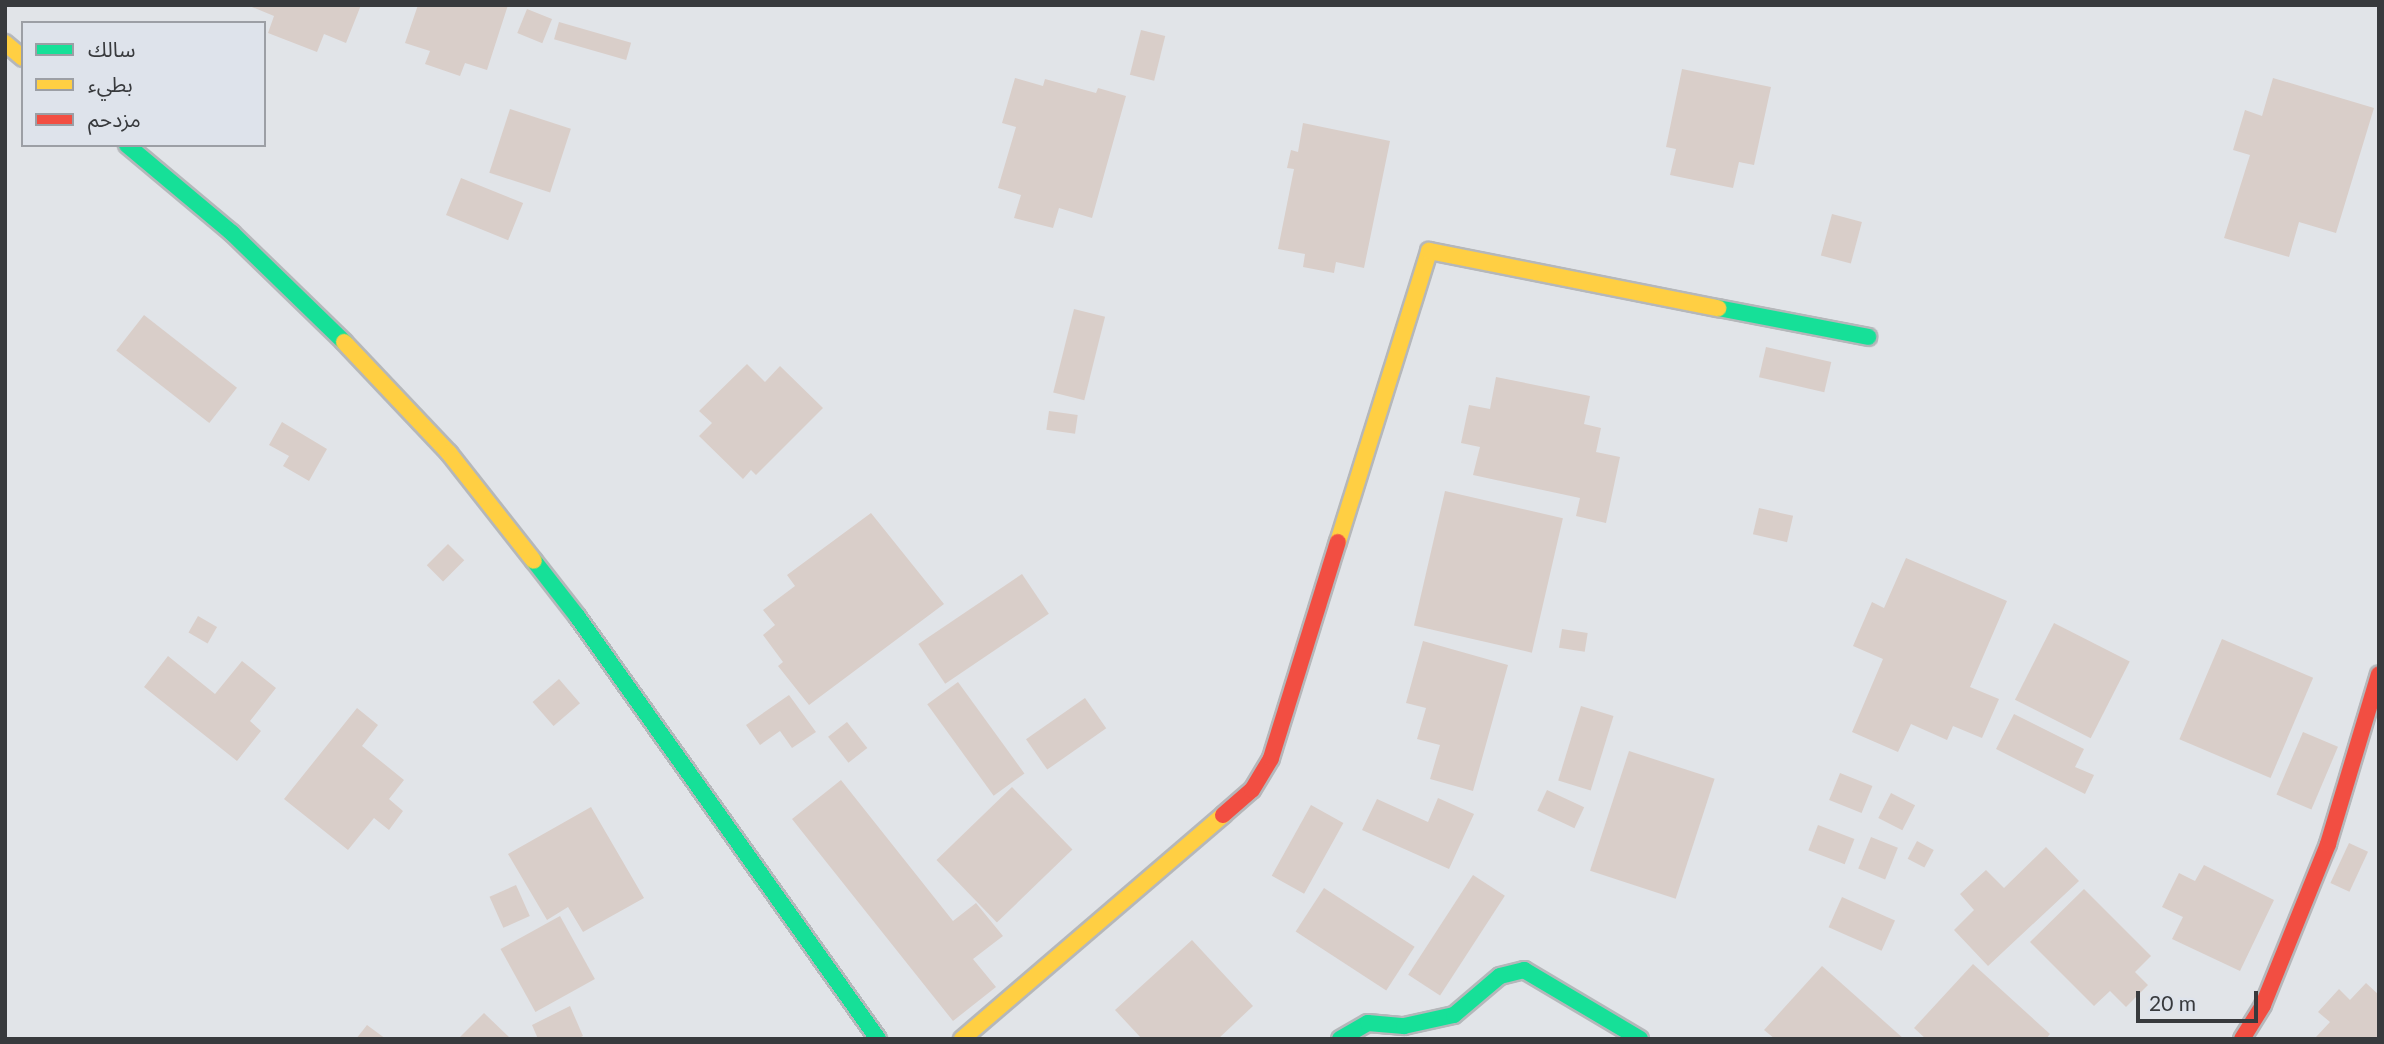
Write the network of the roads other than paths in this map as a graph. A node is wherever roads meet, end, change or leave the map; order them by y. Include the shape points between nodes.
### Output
1 (5, 43) edge
2 (21, 56) edge
3 (129, 147) edge
4 (1868, 337) dead end
5 (2379, 674) edge
6 (878, 1039) edge
7 (962, 1039) edge
8 (1340, 1039) edge
9 (1640, 1039) edge
10 (2242, 1039) edge

1 - 2 main road
3 - 6 main road via 232,233 380,377 449,453 577,617
4 - 7 main road via 1429,251 1265,769 1252,790
5 - 10 main road via 2328,844 2263,1005
8 - 9 main road via 1368,1023 1404,1026 1454,1015 1500,976 1524,971

